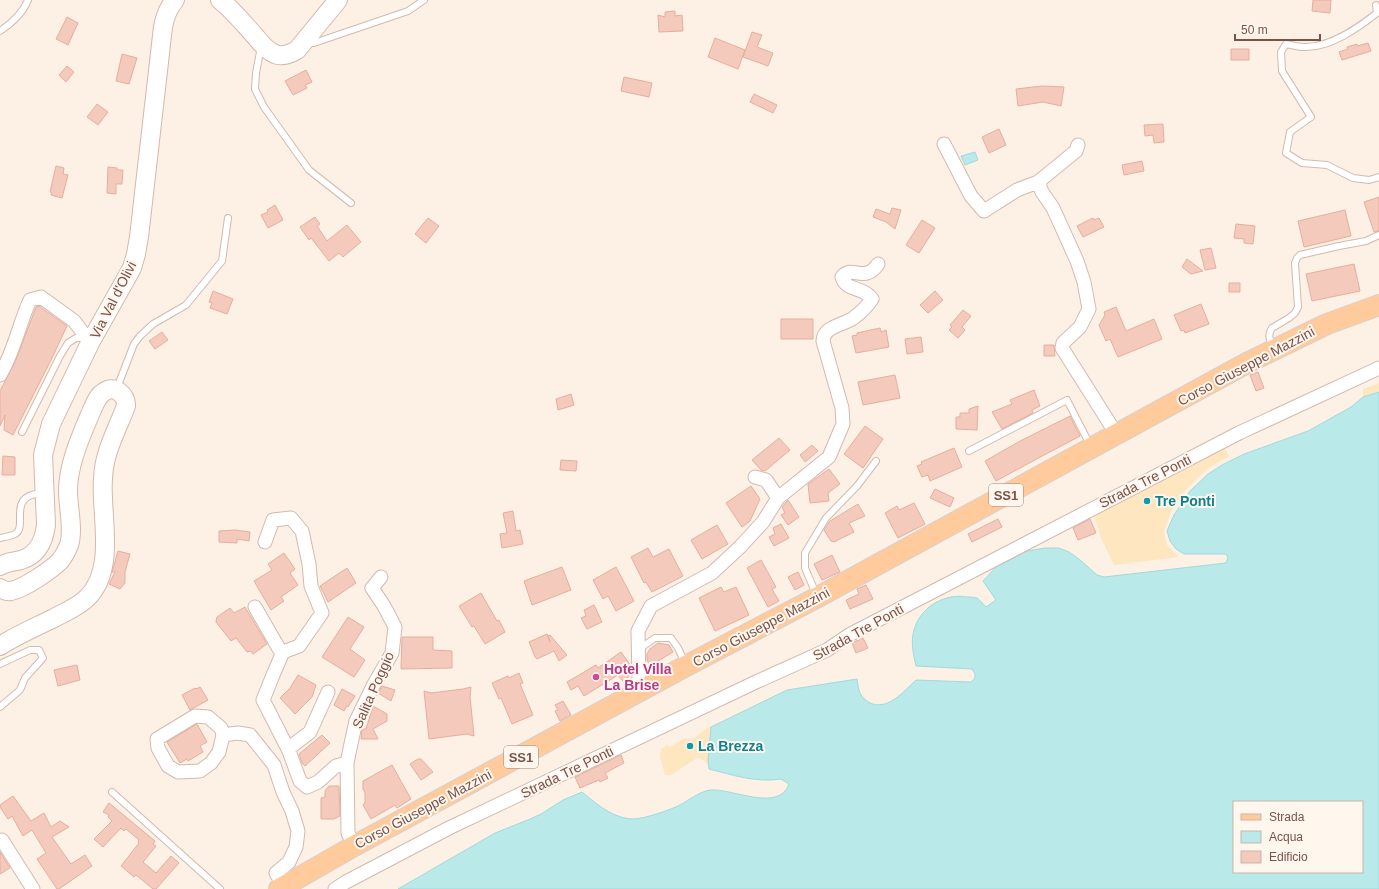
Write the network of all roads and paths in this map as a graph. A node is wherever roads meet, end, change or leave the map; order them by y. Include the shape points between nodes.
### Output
1 (28, 0) edge
2 (175, 0) edge
3 (220, 0) edge
4 (338, 0) edge
5 (424, 0) edge
6 (1376, 4) dead end
7 (0, 31) edge
8 (304, 41) junction
9 (263, 46) junction
10 (944, 144) dead end
11 (1078, 144) dead end
12 (1379, 177) edge
13 (1038, 182) junction
14 (351, 203) dead end
15 (228, 218) dead end
16 (1379, 234) edge
17 (878, 264) dead end
18 (1379, 305) edge
19 (870, 316) dead end
20 (851, 319) junction
21 (89, 340) junction
22 (1273, 349) junction
23 (1379, 368) edge
24 (0, 375) edge
25 (116, 390) junction
26 (22, 432) dead end
27 (1118, 435) junction
28 (1092, 448) junction
29 (969, 451) dead end
30 (876, 461) dead end
31 (755, 476) dead end
32 (44, 493) junction
33 (778, 498) junction
34 (0, 538) edge
35 (265, 542) dead end
36 (0, 566) edge
37 (381, 577) dead end
38 (0, 588) edge
39 (818, 597) junction
40 (256, 607) dead end
41 (0, 646) edge
42 (639, 649) junction
43 (282, 654) junction
44 (0, 664) edge
45 (686, 666) junction
46 (328, 692) dead end
47 (641, 692) junction
48 (0, 707) edge
49 (223, 735) junction
50 (288, 749) junction
51 (347, 763) junction
52 (112, 792) dead end
53 (2, 840) dead end
54 (354, 846) junction
55 (282, 888) edge
56 (33, 889) edge
57 (220, 889) edge
58 (335, 889) edge

1 - 7 lane via 11,23
2 - 21 street, Via Val d'Olivi via 165,15 163,27 136,254 124,284
3 - 9 street
4 - 8 street
5 - 8 lane via 408,11 382,20 314,43
6 - 12 lane via 1378,13 1358,28 1325,45 1306,47 1286,44 1280,52 1282,71 1311,117 1290,132 1286,153 1302,163 1327,165 1353,178 1369,180
8 - 9 street via 297,50 281,55 274,54
9 - 14 lane via 255,89 264,107 310,170
10 - 13 street via 971,196 984,211 1017,190
11 - 13 street via 1076,151
13 - 27 street via 1077,261 1090,309 1080,327 1063,343 1062,348
15 - 25 lane via 222,261 186,305 153,324 140,336 134,344
16 - 22 lane via 1366,241 1300,255 1297,258 1298,307 1295,313 1270,331
17 - 20 street via 872,272 846,272 842,277 848,286 867,294 872,299
18 - 22 main road, Corso Giuseppe Mazzini / SS1 via 1326,324
19 - 20 street
20 - 33 street via 827,331 823,338 842,408 843,424 829,457
21 - 24 street via 74,321 41,297 30,300
21 - 26 lane via 76,338 68,343
21 - 32 street, Via Val d'Olivi via 51,424 43,455
22 - 27 main road, Corso Giuseppe Mazzini / SS1
23 - 58 street, Strada Tre Ponti via 1239,433 849,635 827,650 449,828
25 - 38 street via 109,389 98,398 73,463 68,489 71,535 66,552 52,568 12,592
25 - 41 street via 122,393 126,400 106,454 103,478 104,562 98,584 88,597 75,607
27 - 28 main road, Corso Giuseppe Mazzini / SS1
28 - 29 lane via 1067,400
28 - 39 main road, Corso Giuseppe Mazzini / SS1
30 - 39 lane via 857,486 826,518 805,553 805,568
31 - 33 street via 766,480
32 - 34 lane via 26,498 20,505 20,529 16,534
32 - 36 street, Via Val d'Olivi via 46,525 42,544 29,557
33 - 42 street via 763,522 712,573 651,606 638,631
35 - 43 street via 273,520 291,518 302,531 311,586 322,613 299,646
37 - 51 street, Salita Poggio via 372,588 395,627 392,653 356,721
39 - 45 main road, Corso Giuseppe Mazzini / SS1
40 - 43 street
42 - 45 lane via 655,638 672,638
42 - 47 street
43 - 50 street via 263,700
44 - 48 lane via 30,650 39,650 44,658 25,678 20,690
45 - 47 main road, Corso Giuseppe Mazzini / SS1
46 - 50 street via 310,732
47 - 54 main road, Corso Giuseppe Mazzini / SS1
49 - 49 street via 219,752 211,763 200,771 178,772 168,766 156,739 195,716 208,717 221,728
49 - 55 street via 250,735 274,765 292,811 298,831 296,847 289,862 276,873
50 - 51 street via 300,781 307,787 318,782 336,766
51 - 54 street, Salita Poggio via 348,833
52 - 57 lane
53 - 56 street
54 - 55 main road, Corso Giuseppe Mazzini / SS1

